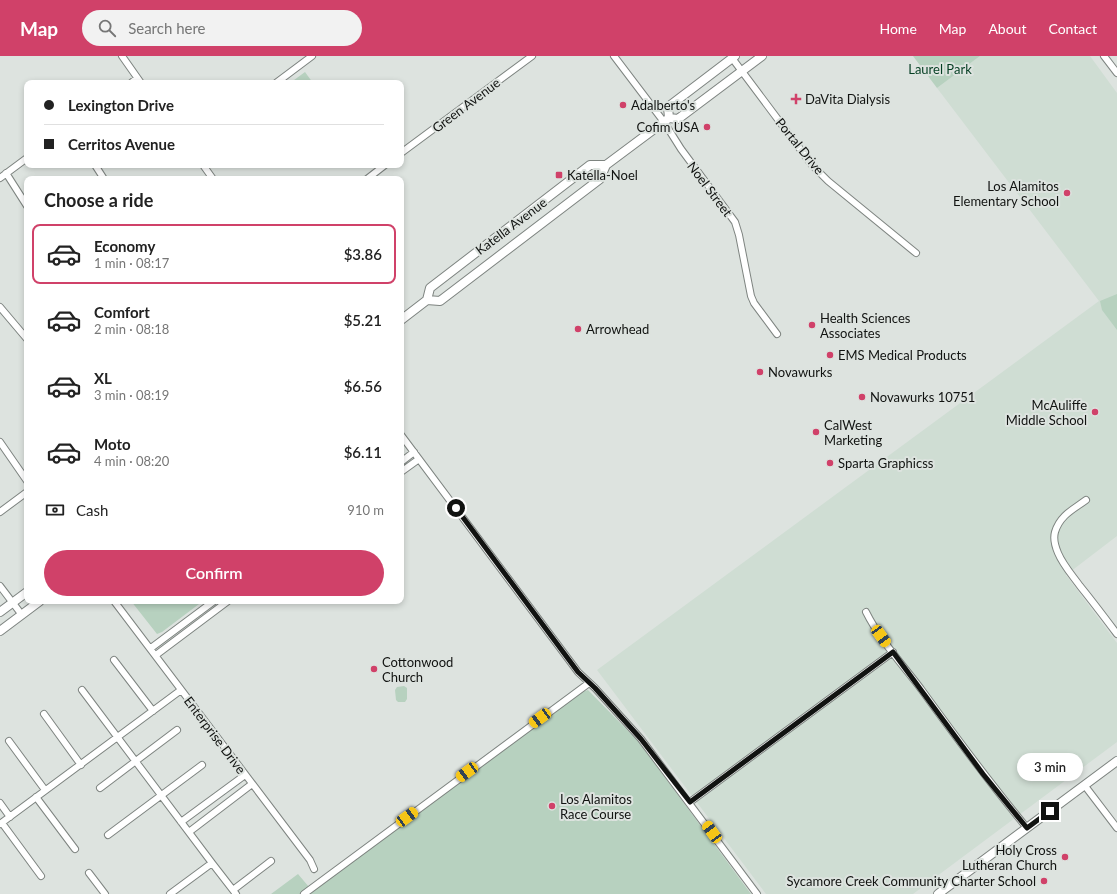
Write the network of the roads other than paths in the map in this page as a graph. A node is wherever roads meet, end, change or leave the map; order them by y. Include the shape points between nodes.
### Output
1 (122, 56) edge
2 (312, 56) edge
3 (532, 56) edge
4 (614, 56) edge
5 (762, 56) edge
6 (1104, 56) edge
7 (734, 57) edge
8 (742, 71) junction
9 (1117, 73) edge
10 (138, 80) edge
11 (280, 80) edge
12 (666, 120) junction
13 (404, 151) edge
14 (24, 160) edge
15 (606, 165) junction
16 (381, 168) edge
17 (6, 174) junction
18 (371, 176) edge
19 (0, 178) edge
20 (24, 201) edge
21 (916, 253) dead end
22 (427, 300) junction
23 (0, 307) edge
24 (404, 318) edge
25 (777, 334) dead end
26 (24, 335) edge
27 (404, 439) edge
28 (0, 442) edge
29 (414, 452) junction
30 (419, 459) junction
31 (404, 460) edge
32 (404, 470) edge
33 (24, 477) edge
34 (24, 494) edge
35 (1086, 500) dead end
36 (0, 512) edge
37 (0, 586) edge
38 (24, 594) edge
39 (12, 603) junction
40 (36, 604) edge
41 (116, 604) edge
42 (210, 604) edge
43 (224, 604) edge
44 (0, 612) edge
45 (866, 612) dead end
46 (22, 615) junction
47 (0, 631) edge
48 (1117, 634) edge
49 (151, 648) junction
50 (893, 652) junction
51 (156, 655) junction
52 (114, 660) dead end
53 (589, 683) junction
54 (82, 690) dead end
55 (181, 690) junction
56 (153, 711) junction
57 (44, 714) dead end
58 (177, 730) dead end
59 (118, 738) junction
60 (9, 741) dead end
61 (136, 761) junction
62 (1117, 761) edge
63 (81, 764) junction
64 (202, 764) dead end
65 (245, 775) junction
66 (252, 784) junction
67 (1085, 786) junction
68 (100, 788) dead end
69 (45, 790) junction
70 (161, 795) junction
71 (36, 797) junction
72 (690, 802) junction
73 (0, 803) edge
74 (10, 817) junction
75 (181, 822) junction
76 (1, 823) edge
77 (1117, 827) edge
78 (1027, 828) junction
79 (189, 832) junction
80 (108, 836) dead end
81 (75, 849) dead end
82 (271, 861) dead end
83 (212, 863) junction
84 (314, 869) dead end
85 (90, 873) dead end
86 (41, 876) dead end
87 (179, 891) edge
88 (234, 892) edge
89 (105, 894) edge
90 (170, 894) edge
91 (304, 894) edge
92 (757, 894) edge
93 (938, 894) edge

1 - 10 street
2 - 11 street
3 - 13 street, Green Avenue
4 - 12 street, Noel Street
5 - 8 main road, Katella Avenue
6 - 9 street
7 - 8 street, Portal Drive
7 - 12 main road, Katella Avenue via 668,107
8 - 12 main road, Katella Avenue via 678,119
8 - 21 street, Portal Drive via 812,165
12 - 15 main road, Katella Avenue
12 - 25 street, Noel Street via 681,149 735,222 751,296
14 - 17 street
15 - 22 main road, Katella Avenue via 600,180 440,301
15 - 22 main road, Katella Avenue via 590,165 430,288
16 - 18 street
17 - 19 street
17 - 20 street
22 - 24 main road, Katella Avenue
23 - 26 street
27 - 29 street
28 - 33 street
29 - 30 street
29 - 31 street
30 - 32 street
30 - 53 street via 573,666
34 - 36 street
35 - 48 street via 1066,514 1055,532 1054,543 1066,566
37 - 39 street
38 - 39 main road
39 - 44 main road
39 - 46 street
40 - 46 main road
41 - 49 street, Enterprise Drive
42 - 49 street
43 - 51 street
45 - 50 street
46 - 47 main road
49 - 51 street, Enterprise Drive
50 - 72 street
50 - 78 street via 983,774
51 - 55 street, Enterprise Drive
52 - 56 street
53 - 72 street via 641,739
53 - 91 street
54 - 59 street
55 - 56 street
55 - 65 street, Enterprise Drive
56 - 59 street
57 - 63 street
58 - 61 street
59 - 61 street
59 - 63 street
60 - 69 street
61 - 68 street
61 - 70 street
62 - 67 main road
63 - 69 street
64 - 70 street
65 - 66 street, Enterprise Drive
65 - 75 street
66 - 79 street
66 - 84 street, Enterprise Drive via 310,860
67 - 77 street
67 - 78 main road
69 - 71 street
70 - 75 street
70 - 80 street
71 - 74 street
71 - 81 street
72 - 92 street
73 - 74 street
74 - 76 street
75 - 79 street
76 - 86 street
78 - 93 main road
79 - 83 street
82 - 88 street
83 - 87 street
83 - 88 street
85 - 89 street
87 - 90 street

